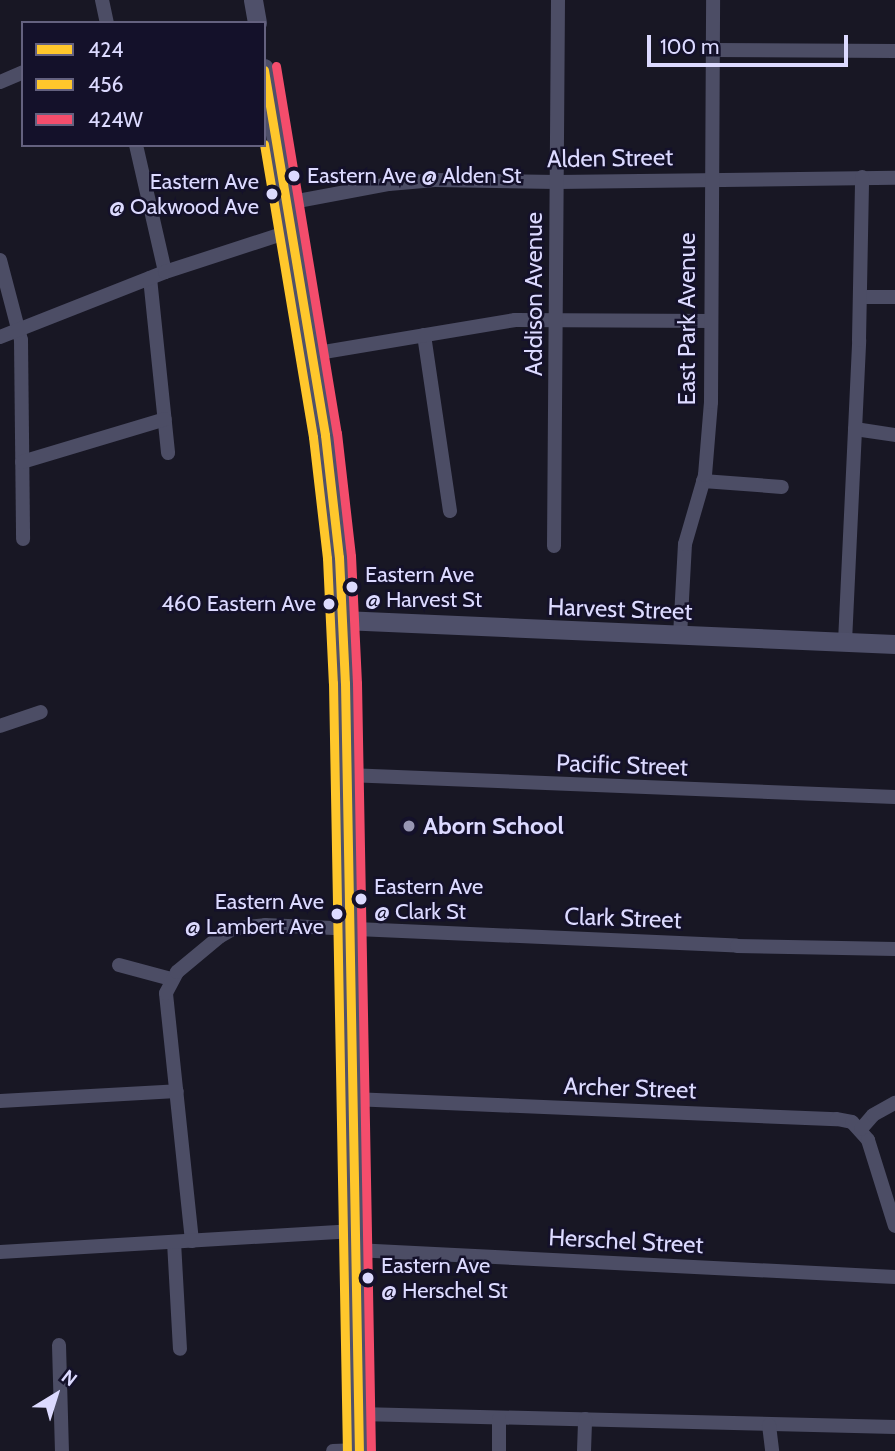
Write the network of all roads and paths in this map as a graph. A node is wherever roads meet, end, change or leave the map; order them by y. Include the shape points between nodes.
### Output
1 (102, 0) edge
2 (253, 0) edge
3 (558, 0) edge
4 (713, 0) edge
5 (107, 21) edge
6 (257, 21) edge
7 (712, 50) junction
8 (895, 51) edge
9 (21, 73) edge
10 (266, 80) edge
11 (0, 82) edge
12 (136, 147) edge
13 (862, 177) junction
14 (711, 178) junction
15 (895, 178) edge
16 (556, 182) junction
17 (286, 203) junction
18 (291, 231) junction
19 (0, 260) edge
20 (165, 272) junction
21 (150, 278) junction
22 (860, 297) junction
23 (895, 297) edge
24 (557, 319) junction
25 (711, 321) junction
26 (18, 330) junction
27 (424, 335) junction
28 (0, 337) edge
29 (312, 354) junction
30 (165, 419) junction
31 (855, 429) junction
32 (895, 435) edge
33 (168, 453) dead end
34 (22, 462) junction
35 (703, 481) junction
36 (782, 486) dead end
37 (450, 511) dead end
38 (23, 539) dead end
39 (554, 546) dead end
40 (342, 620) junction
41 (680, 636) junction
42 (845, 642) junction
43 (895, 644) edge
44 (40, 712) dead end
45 (0, 726) edge
46 (346, 775) junction
47 (895, 797) edge
48 (349, 930) junction
49 (895, 949) edge
50 (119, 965) dead end
51 (171, 979) junction
52 (177, 1091) junction
53 (352, 1099) junction
54 (0, 1101) edge
55 (895, 1104) edge
56 (861, 1129) junction
57 (895, 1226) edge
58 (192, 1241) junction
59 (354, 1241) junction
60 (174, 1242) junction
61 (0, 1252) edge
62 (895, 1277) edge
63 (59, 1345) dead end
64 (180, 1349) dead end
65 (359, 1414) junction
66 (499, 1419) junction
67 (585, 1419) junction
68 (769, 1425) junction
69 (895, 1427) edge
70 (62, 1451) edge
71 (333, 1451) edge
72 (359, 1451) edge
73 (499, 1451) edge
74 (584, 1451) edge
75 (772, 1451) edge

1 - 5 street
2 - 6 main road
3 - 16 street, Addison Avenue
4 - 7 street, East Park Avenue
7 - 8 street
7 - 14 street, East Park Avenue
9 - 11 street
10 - 17 main road
12 - 20 street
13 - 14 street, Alden Street
13 - 15 street, Alden Street
13 - 22 street
14 - 16 street, Alden Street
14 - 25 street, East Park Avenue
16 - 17 street, Alden Street via 412,181
16 - 24 street, Addison Avenue
17 - 18 main road
18 - 20 street
18 - 29 main road
19 - 26 street
20 - 21 street
21 - 26 street
21 - 30 street
22 - 23 street
22 - 31 street
24 - 25 street
24 - 27 street via 491,323
24 - 39 street, Addison Avenue
25 - 35 street, East Park Avenue via 711,402
26 - 28 street
26 - 34 street
27 - 29 street
27 - 37 street
29 - 40 main road via 333,497
30 - 33 street
30 - 34 street
31 - 32 street
31 - 42 street
34 - 38 street
35 - 36 street
35 - 41 street, East Park Avenue via 685,544
40 - 41 main road, Harvest Street
40 - 46 main road
41 - 42 main road, Harvest Street
42 - 43 main road, Harvest Street
44 - 45 street
46 - 47 street, Pacific Street
46 - 48 main road
48 - 49 street, Clark Street
48 - 51 street, Clark Street via 241,927 219,937
48 - 53 main road
50 - 51 street
51 - 52 street via 166,993
52 - 54 street
52 - 58 street
53 - 56 street, Archer Street via 830,1118 852,1122
53 - 59 main road
55 - 56 street via 873,1115
56 - 57 street
58 - 59 street, Herschel Street
58 - 60 street, Herschel Street
59 - 62 street, Herschel Street
59 - 65 main road
60 - 61 street, Herschel Street
60 - 64 street
63 - 70 street
65 - 66 street
65 - 72 main road
66 - 67 street
66 - 73 street
67 - 68 street
67 - 74 street
68 - 69 street
68 - 75 street
71 - 72 street

